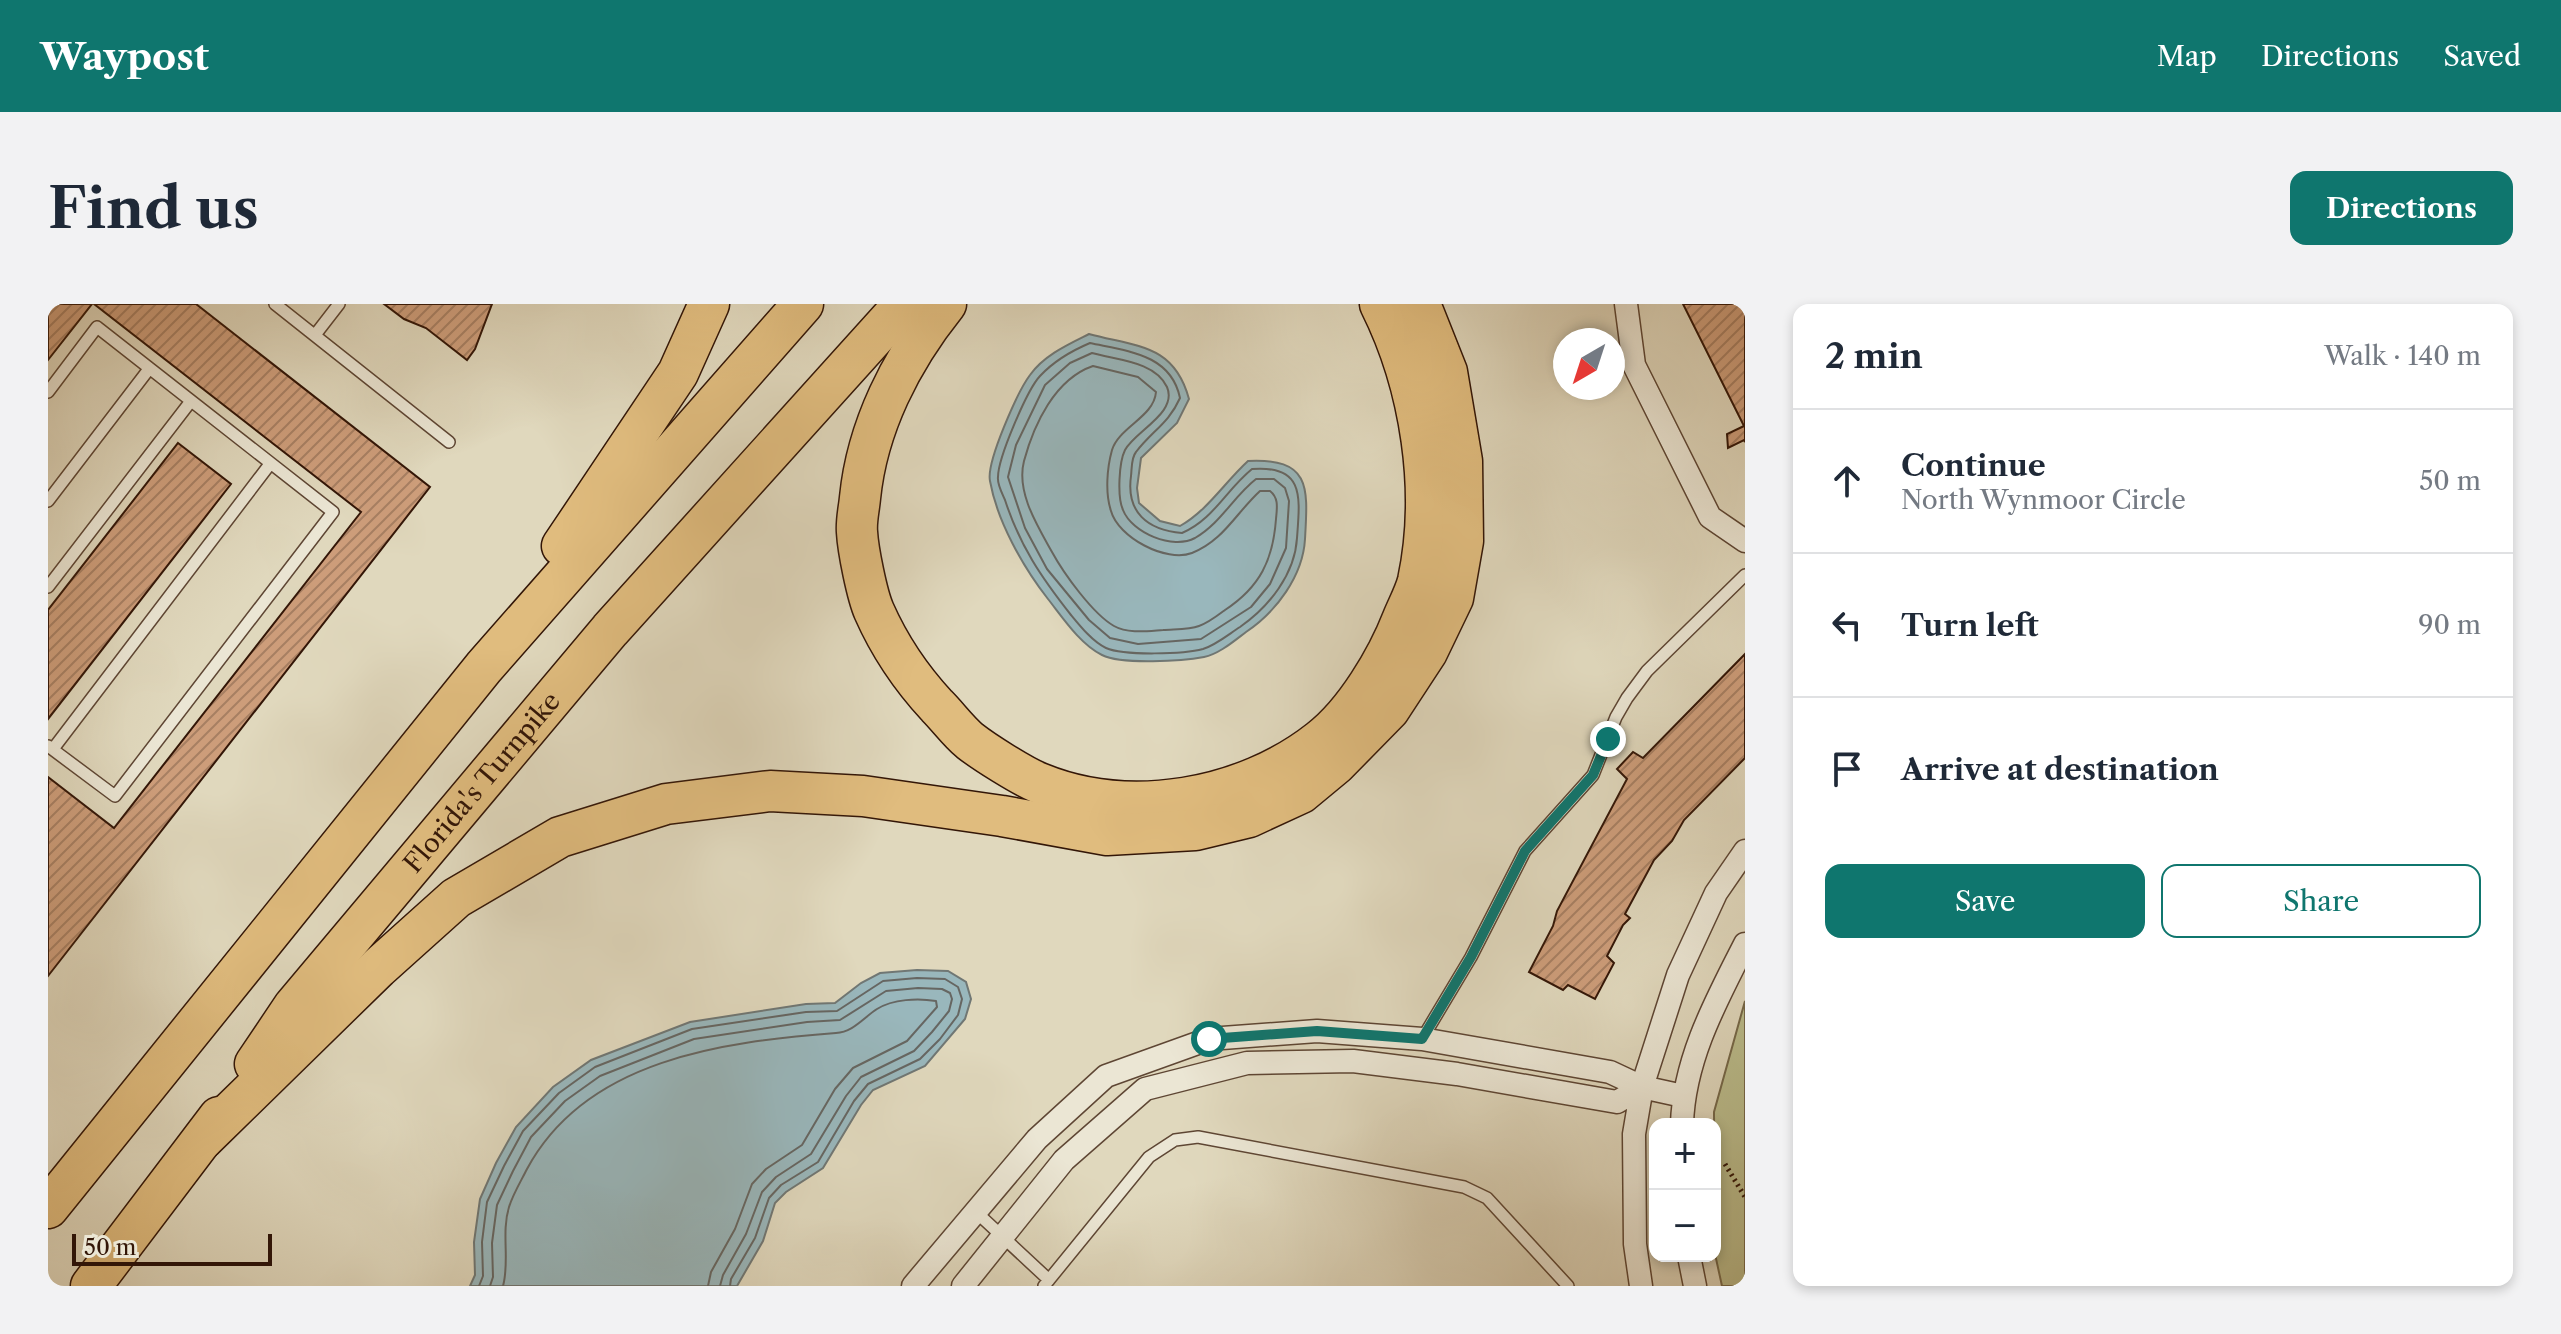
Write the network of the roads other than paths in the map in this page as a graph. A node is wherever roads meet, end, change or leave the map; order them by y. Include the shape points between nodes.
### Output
1 (275, 304) edge
2 (339, 304) edge
3 (709, 304) edge
4 (803, 304) edge
5 (904, 304) edge
6 (946, 304) edge
7 (1380, 304) edge
8 (1420, 304) edge
9 (1626, 304) edge
10 (315, 335) junction
11 (149, 369) junction
12 (48, 392) edge
13 (191, 401) junction
14 (449, 442) dead end
15 (270, 464) junction
16 (48, 501) edge
17 (1745, 541) edge
18 (1745, 575) edge
19 (48, 587) edge
20 (484, 667) junction
21 (50, 747) edge
22 (1745, 851) edge
23 (1745, 944) edge
24 (1422, 1039) junction
25 (1642, 1087) junction
26 (1683, 1096) junction
27 (1682, 1118) edge
28 (203, 1139) junction
29 (48, 1208) edge
30 (975, 1211) junction
31 (1003, 1236) junction
32 (1690, 1262) edge
33 (1046, 1283) edge
34 (91, 1286) edge
35 (913, 1286) edge
36 (963, 1286) edge
37 (1568, 1286) edge
38 (1641, 1286) edge
39 (1695, 1286) edge

1 - 10 lane
2 - 10 lane
3 - 20 highway via 678,373
4 - 20 highway
5 - 28 highway, Florida's Turnpike via 610,630 423,851 294,1006
6 - 7 highway via 890,390 864,461 856,530 872,609 917,685 970,741 1038,783 1103,801 1160,802 1229,788 1276,768 1322,739 1367,688 1396,636 1417,583 1425,518 1422,450 1411,383
8 - 28 highway via 1447,372 1462,461 1463,541 1453,598 1427,652 1389,710 1301,793 1249,817 1195,830 1107,835 863,796 770,791 666,804 560,837 456,898
9 - 17 street via 1634,365 1703,504 1710,517
10 - 14 lane
11 - 12 lane via 97,327
11 - 13 lane
11 - 16 lane
13 - 15 lane
13 - 19 lane
15 - 21 lane
15 - 21 lane via 333,512 115,796
18 - 24 lane via 1647,671 1627,698 1593,775 1525,851
20 - 29 highway
22 - 25 street via 1716,893 1678,975
23 - 26 street via 1707,1016
24 - 25 street via 1610,1072
24 - 30 street via 1317,1031 1209,1039 1106,1076 1037,1139
25 - 26 street
25 - 31 street via 1617,1102 1353,1061 1247,1063 1145,1089 1064,1160
25 - 38 street via 1634,1134 1635,1244
26 - 27 street
28 - 34 highway, Florida's Turnpike
30 - 31 lane
30 - 35 street
31 - 33 lane
31 - 36 street
32 - 39 street
33 - 37 lane via 1149,1157 1175,1140 1198,1137 1478,1192

